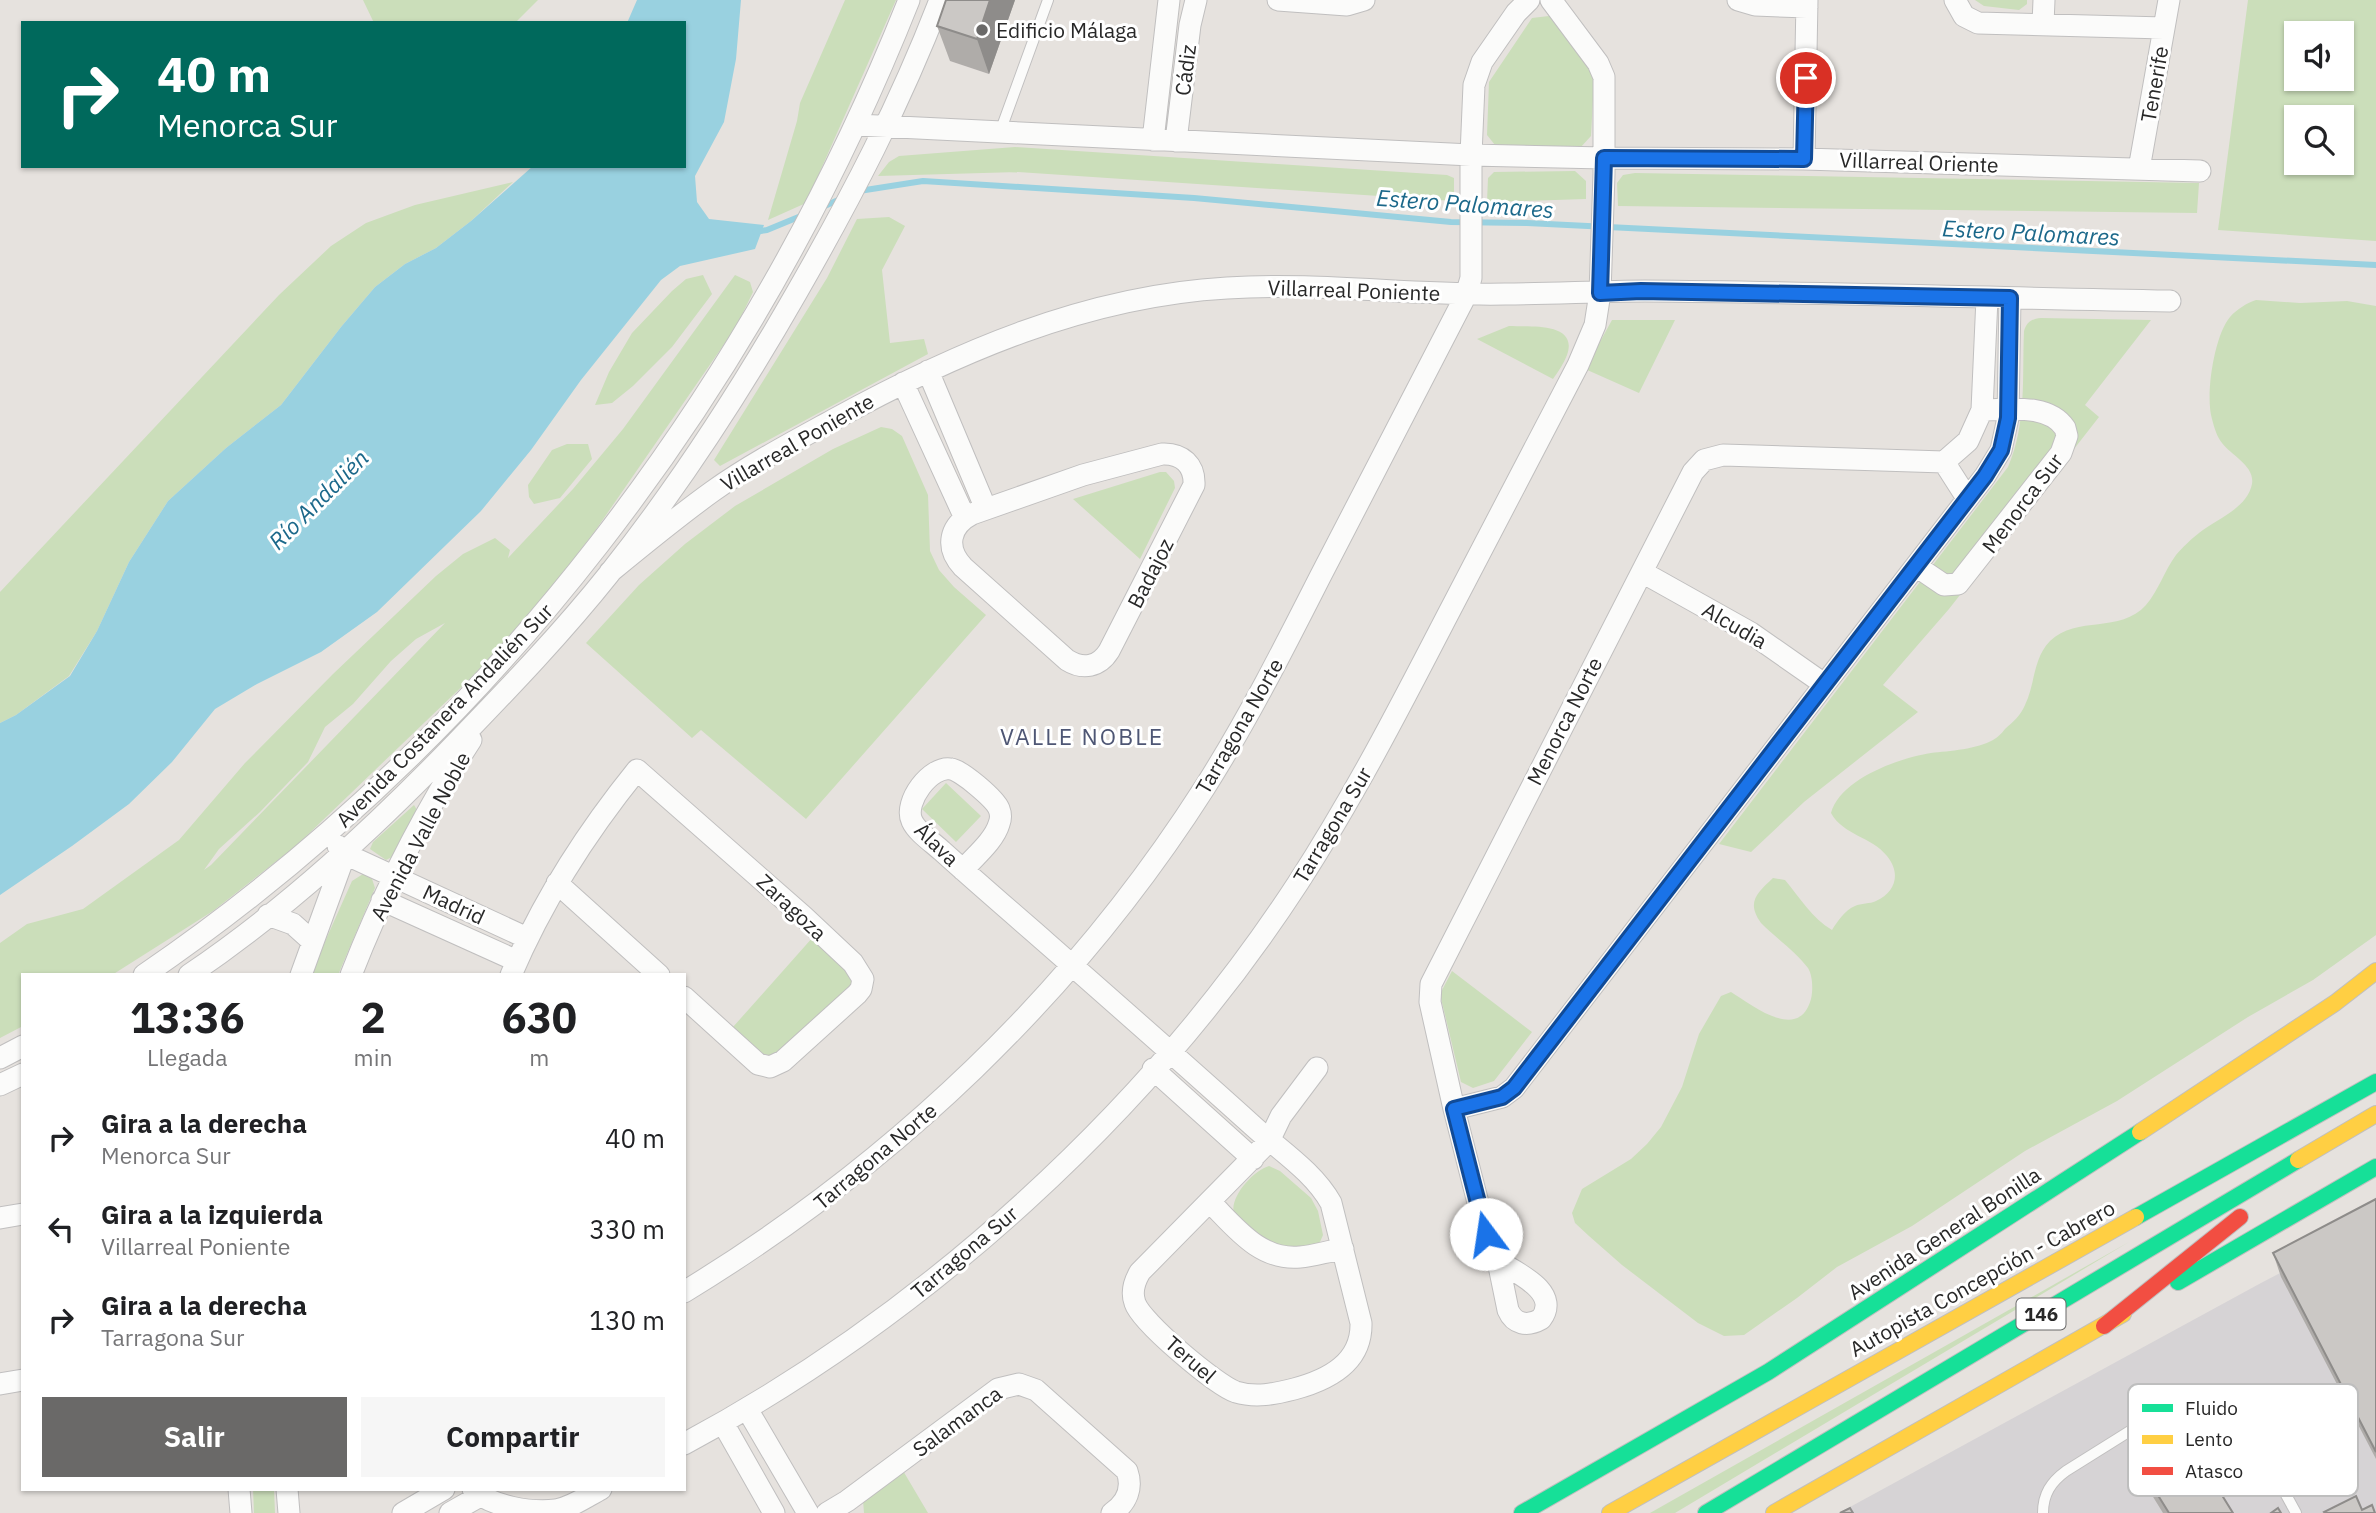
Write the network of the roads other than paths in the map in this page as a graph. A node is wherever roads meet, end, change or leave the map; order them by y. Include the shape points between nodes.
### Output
1 (909, 0) edge
2 (940, 0) edge
3 (1048, 0) edge
4 (1169, 0) edge
5 (1196, 0) edge
6 (1278, 0) edge
7 (1364, 0) edge
8 (1529, 0) edge
9 (1551, 0) edge
10 (1738, 0) edge
11 (1955, 0) edge
12 (2044, 0) edge
13 (2169, 0) edge
14 (1807, 3) edge
15 (2043, 24) junction
16 (2164, 28) junction
17 (857, 125) junction
18 (886, 127) junction
19 (1000, 132) junction
20 (1153, 140) junction
21 (1176, 141) junction
22 (1471, 155) junction
23 (1604, 158) junction
24 (1804, 159) junction
25 (2139, 169) junction
26 (2200, 171) dead end
27 (1600, 293) junction
28 (1466, 295) junction
29 (1987, 298) junction
30 (2010, 298) junction
31 (2169, 301) dead end
32 (928, 371) junction
33 (904, 383) junction
34 (1982, 410) junction
35 (2008, 410) junction
36 (1944, 462) junction
37 (1967, 498) junction
38 (986, 509) junction
39 (965, 518) junction
40 (1916, 566) junction
41 (611, 572) junction
42 (1642, 572) junction
43 (1824, 684) junction
44 (497, 701) junction
45 (327, 833) junction
46 (345, 854) junction
47 (963, 870) junction
48 (394, 876) junction
49 (557, 883) junction
50 (383, 900) junction
51 (268, 915) junction
52 (527, 938) junction
53 (313, 942) junction
54 (1073, 966) junction
55 (514, 968) edge
56 (2376, 971) edge
57 (147, 973) edge
58 (194, 973) edge
59 (302, 973) edge
60 (352, 973) edge
61 (657, 973) edge
62 (686, 999) edge
63 (21, 1047) edge
64 (1170, 1051) junction
65 (0, 1058) edge
66 (1317, 1068) dead end
67 (1153, 1069) junction
68 (21, 1075) edge
69 (2373, 1083) edge
70 (0, 1085) edge
71 (1454, 1109) junction
72 (2376, 1115) edge
73 (1269, 1141) junction
74 (1252, 1159) junction
75 (2376, 1167) edge
76 (1210, 1202) junction
77 (21, 1214) edge
78 (0, 1218) edge
79 (1343, 1248) junction
80 (1498, 1261) dead end
81 (686, 1291) edge
82 (2104, 1325) junction
83 (21, 1380) edge
84 (0, 1384) edge
85 (747, 1409) junction
86 (723, 1423) junction
87 (2128, 1433) edge
88 (686, 1443) edge
89 (239, 1491) edge
90 (287, 1491) edge
91 (441, 1491) edge
92 (597, 1491) edge
93 (477, 1493) edge
94 (2287, 1496) edge
95 (851, 1507) edge
96 (241, 1513) edge
97 (289, 1513) edge
98 (403, 1513) edge
99 (450, 1513) edge
100 (774, 1513) edge
101 (808, 1513) edge
102 (827, 1513) edge
103 (1112, 1513) edge
104 (1522, 1513) edge
105 (1610, 1513) edge
106 (1706, 1513) edge
107 (1774, 1513) edge
108 (2043, 1513) edge
109 (2296, 1513) edge

1 - 17 street, Avenida Costanera Andalién Sur
2 - 18 street, Avenida Costanera Andalién Sur
3 - 19 lane
4 - 20 street, Cádiz
5 - 21 street, Cádiz
6 - 7 street via 1347,5
8 - 22 street, Tarragona Norte via 1476,76
9 - 23 street, Tarragona Sur via 1602,70
10 - 14 street via 1755,5
11 - 15 street via 1964,16 1978,23
12 - 15 street
13 - 16 street, Tenerife
14 - 24 street
15 - 16 street
16 - 25 street, Tenerife
17 - 18 street, Villarreal Oriente
17 - 45 street, Avenida Costanera Andalién Sur via 799,239 725,366 601,544 546,613 472,692
18 - 19 street, Villarreal Oriente
18 - 41 street, Avenida Costanera Andalién Sur via 835,226 731,402
19 - 20 street, Villarreal Oriente
20 - 21 street, Villarreal Oriente
21 - 22 street, Villarreal Oriente
22 - 23 street, Villarreal Oriente
22 - 28 street, Tarragona Norte via 1471,278
23 - 24 street, Villarreal Oriente
23 - 27 street, Tarragona Sur
24 - 25 street, Villarreal Oriente
25 - 26 street, Villarreal Oriente
27 - 28 street, Villarreal Poniente
27 - 29 street, Villarreal Poniente
27 - 64 street, Tarragona Sur via 1595,325 1582,355 1363,775 1266,930
28 - 32 street, Villarreal Poniente via 1271,286 1180,292 1044,324
28 - 54 street, Tarragona Norte via 1234,739 1147,872
29 - 30 street, Villarreal Poniente
29 - 34 street
30 - 31 street, Villarreal Poniente
30 - 35 street
32 - 33 street, Villarreal Poniente
32 - 38 street
33 - 39 street
33 - 41 street, Villarreal Poniente via 739,474
34 - 35 street, Menorca Sur
34 - 36 street via 1968,441
35 - 37 street via 2001,450
35 - 40 street, Menorca Sur via 2044,412 2059,420 2067,436 2061,453 1958,584 1938,582
36 - 37 street
36 - 42 street, Menorca Norte via 1710,457 1693,471
37 - 40 street
38 - 39 street, Badajoz
38 - 39 street, Badajoz via 1083,475 1162,454 1185,459 1194,478 1192,491 1109,651 1091,666 1067,660 957,561 952,536
40 - 43 street
41 - 44 street, Avenida Costanera Andalién Sur
42 - 43 street, Alcudia via 1751,633
42 - 71 street, Menorca Norte via 1434,975 1430,1002
43 - 71 street via 1514,1088 1502,1097
44 - 46 street, Avenida Costanera Andalién Sur
44 - 48 street, Avenida Valle Noble
45 - 46 street, Madrid
45 - 57 street, Avenida Costanera Andalién Sur via 234,911
46 - 48 street, Madrid
46 - 51 street, Avenida Costanera Andalién Sur
46 - 53 street
47 - 47 street, Álava via 999,827 1000,814 996,804 965,777 946,768 932,775 914,796 909,813 917,828
47 - 54 street, Álava
48 - 50 street, Avenida Valle Noble
48 - 52 street, Madrid
49 - 52 street, Zaragoza
49 - 61 street
49 - 62 street, Zaragoza via 637,770 804,917 853,963 863,979 857,994 783,1061 770,1067 758,1064
50 - 55 street, Madrid
50 - 60 street, Avenida Valle Noble
51 - 53 street via 293,924
51 - 58 street, Avenida Costanera Andalién Sur
52 - 55 street, Madrid
53 - 59 street
54 - 64 street, Álava
54 - 81 street, Tarragona Norte via 987,1057 895,1142 803,1214
56 - 104 main road, Avenida General Bonilla via 2254,1058 1768,1372
63 - 65 street
64 - 67 street, Tarragona Sur
64 - 73 street, Teruel
66 - 73 street, Teruel via 1281,1116
67 - 74 street
67 - 85 street, Tarragona Sur via 1078,1152 997,1227 864,1332
68 - 70 street
69 - 105 main road, Autopista Concepción - Cabrero / 146
71 - 80 street, Menorca Norte via 1486,1234
72 - 82 main road
72 - 106 main road, 146
73 - 74 street, Teruel
73 - 79 street, Teruel via 1324,1191
74 - 76 street, Teruel
75 - 82 main road
76 - 79 street via 1249,1241 1270,1253 1299,1257
76 - 79 street, Teruel via 1140,1272 1133,1293 1145,1319 1208,1375 1235,1391 1267,1395 1290,1390 1327,1378 1349,1360 1359,1342 1361,1323
77 - 78 street
82 - 107 main road
83 - 84 street
85 - 86 street, Tarragona Sur
85 - 101 street
86 - 88 street, Tarragona Sur
86 - 100 street
87 - 108 lane via 2055,1479 2047,1491
89 - 96 street
90 - 97 street
91 - 98 street
92 - 93 street via 546,1512 492,1502
93 - 99 street
94 - 109 lane
95 - 102 street, Salamanca
95 - 103 street, Salamanca via 998,1389 1019,1384 1035,1391 1127,1471 1128,1495

